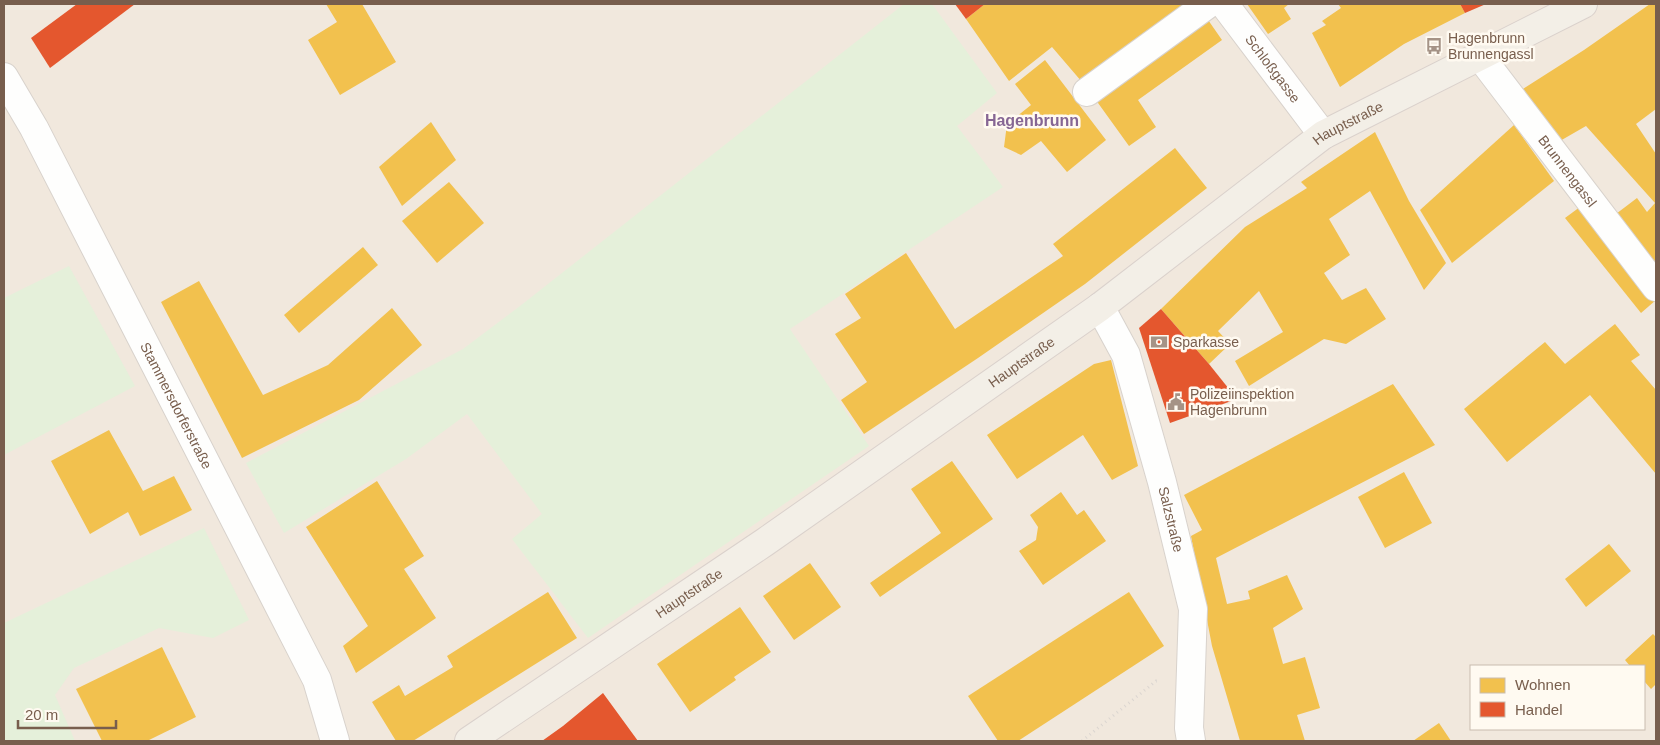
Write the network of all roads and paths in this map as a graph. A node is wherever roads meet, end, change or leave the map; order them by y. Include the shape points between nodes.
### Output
1 (1208, 4) edge
2 (1224, 4) edge
3 (1584, 4) edge
4 (1479, 55) junction
5 (4, 77) edge
6 (1087, 92) dead end
7 (1323, 135) junction
8 (1656, 287) edge
9 (1100, 307) junction
10 (1190, 674) junction
11 (335, 741) edge
12 (469, 741) edge
13 (1082, 741) edge
14 (1191, 741) edge

1 - 6 street
2 - 7 street, Schloßgasse
3 - 4 main road, Hauptstraße
4 - 7 main road, Hauptstraße
4 - 8 street, Brunnengassl
5 - 11 street, Stammersdorferstraße via 38,137 317,680
7 - 9 main road, Hauptstraße
9 - 10 street, Salzstraße via 1126,355 1179,546 1193,609
9 - 12 main road, Hauptstraße via 757,547
10 - 13 path via 1156,681
10 - 14 street, Salzstraße

